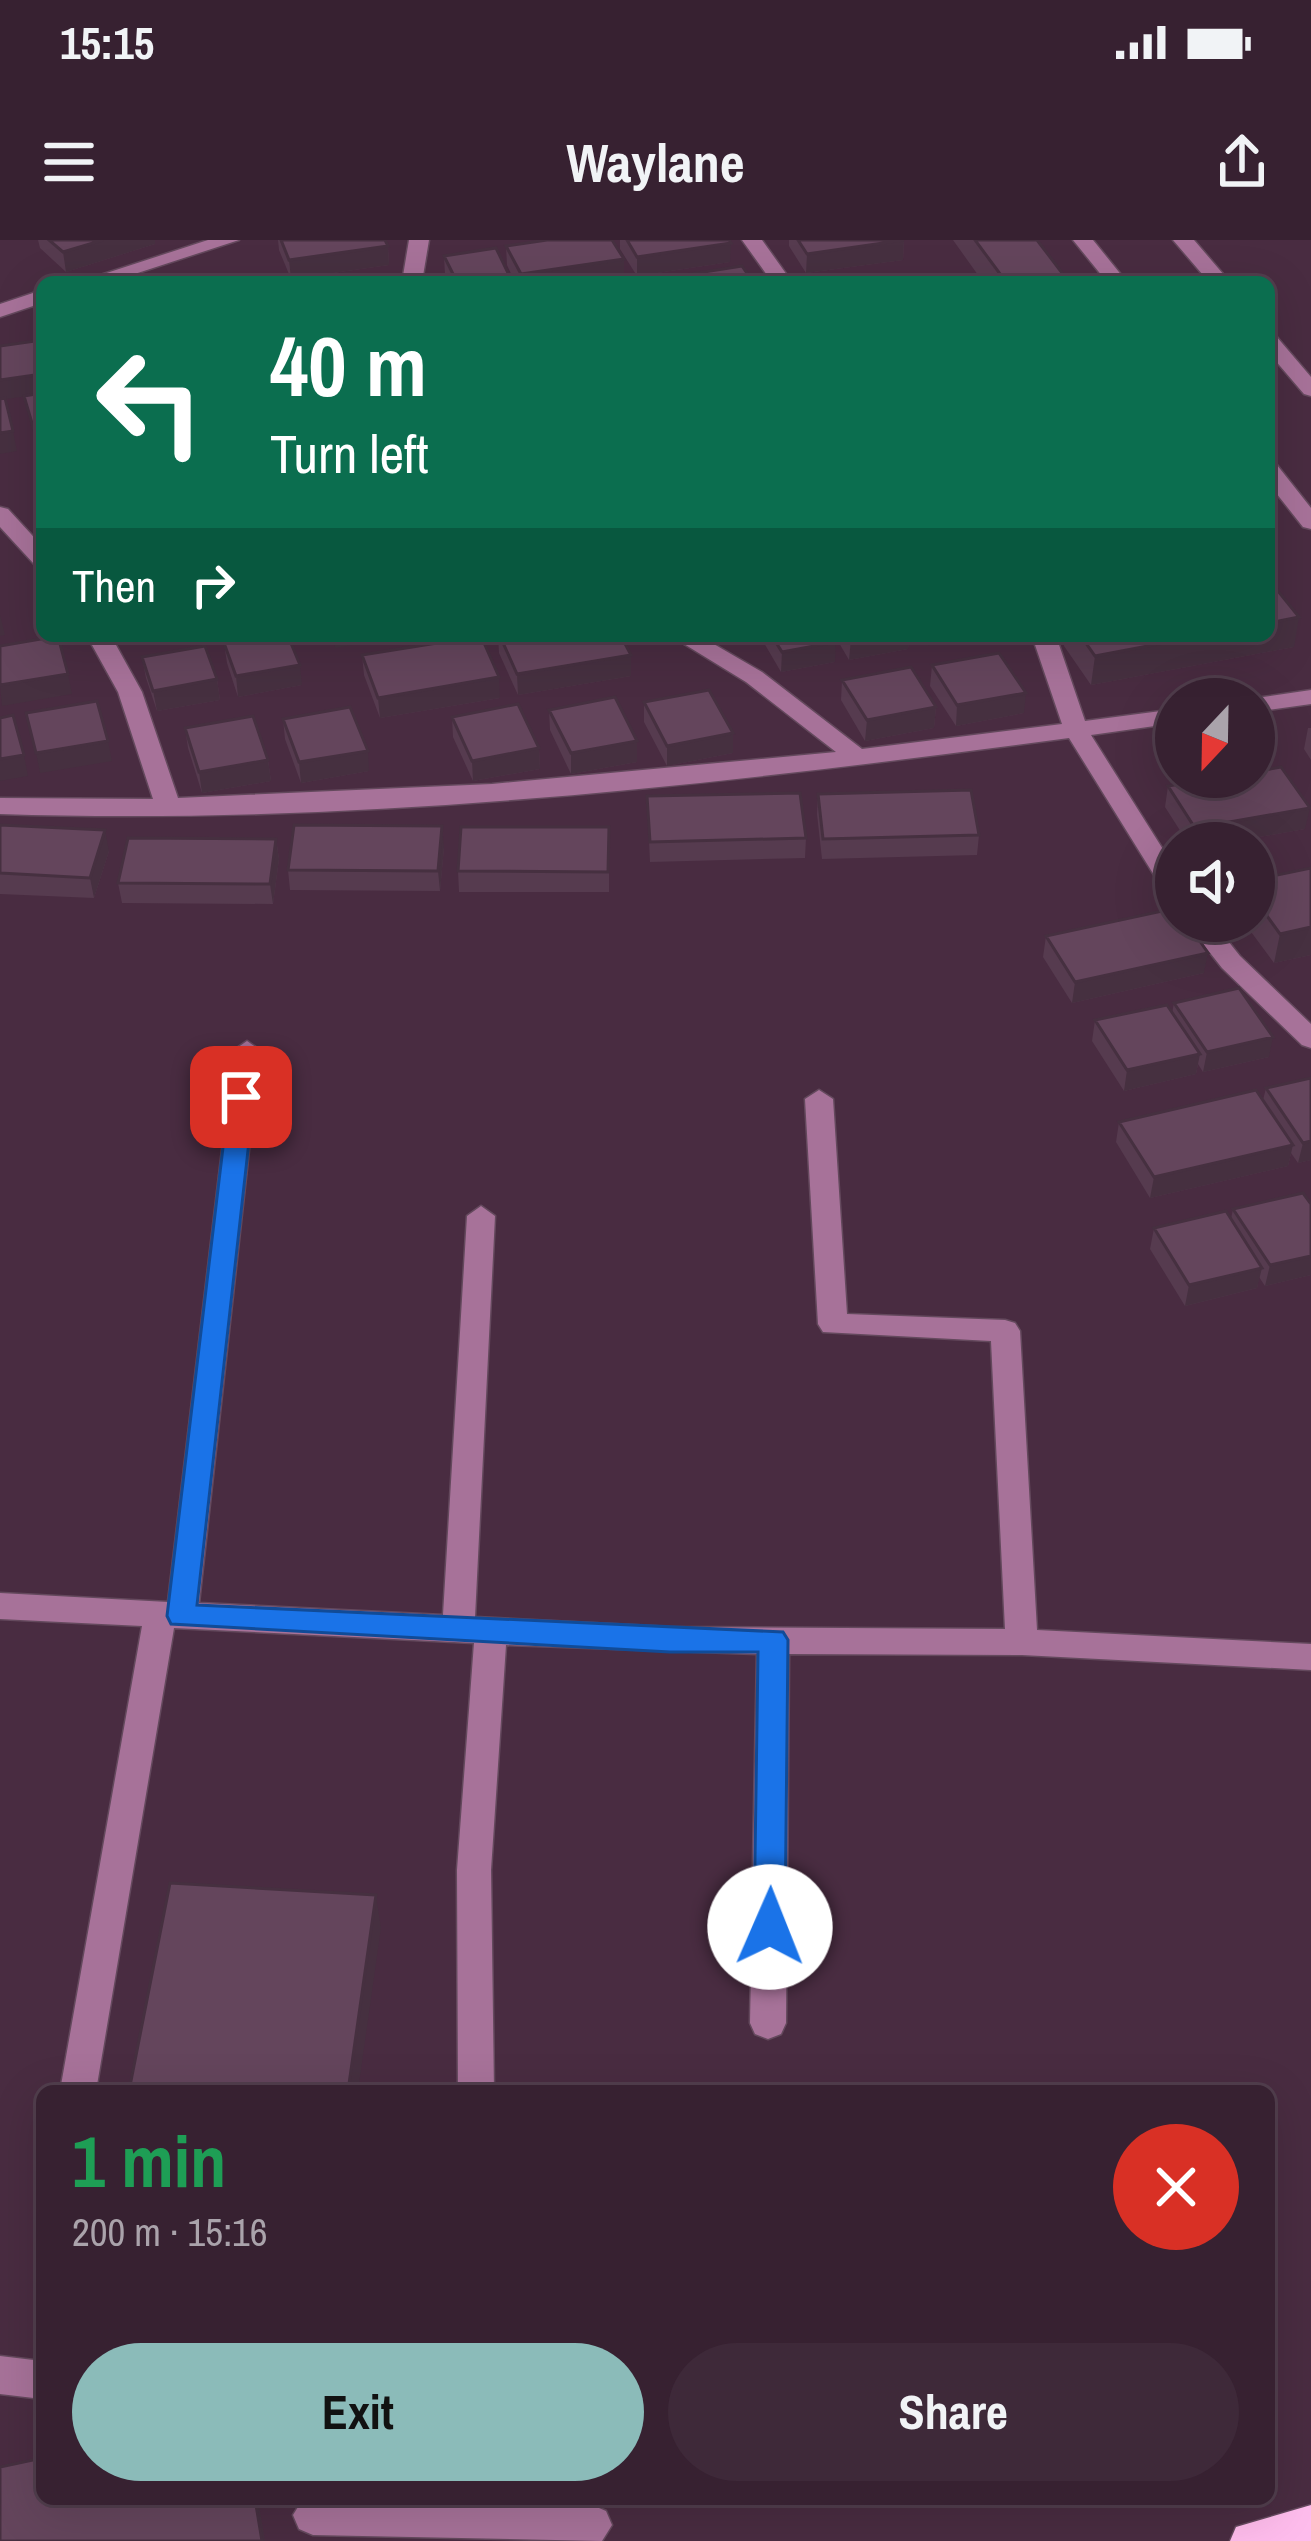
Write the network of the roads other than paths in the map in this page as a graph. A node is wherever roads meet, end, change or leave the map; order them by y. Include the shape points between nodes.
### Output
1 (229, 240) edge
2 (419, 240) edge
3 (752, 240) edge
4 (1083, 240) edge
5 (1183, 240) edge
6 (109, 276) edge
7 (413, 276) edge
8 (778, 276) edge
9 (1112, 276) edge
10 (1215, 276) edge
11 (36, 298) edge
12 (0, 311) edge
13 (1275, 347) edge
14 (1311, 390) edge
15 (1275, 477) edge
16 (0, 514) edge
17 (1311, 521) edge
18 (36, 553) edge
19 (102, 642) edge
20 (693, 642) edge
21 (1046, 642) edge
22 (1311, 697) edge
23 (1275, 703) edge
24 (1155, 719) edge
25 (1076, 730) junction
26 (856, 756) junction
27 (0, 806) edge
28 (168, 806) junction
29 (1155, 856) edge
30 (1215, 942) edge
31 (1311, 1039) edge
32 (247, 1050) dead end
33 (819, 1099) dead end
34 (481, 1216) dead end
35 (0, 1606) edge
36 (171, 1615) junction
37 (474, 1630) junction
38 (773, 1640) junction
39 (1022, 1642) junction
40 (1311, 1657) edge
41 (768, 2023) dead end
42 (78, 2085) edge
43 (476, 2085) edge
44 (0, 2374) edge
45 (36, 2379) edge
46 (314, 2518) edge
47 (592, 2525) dead end
48 (1311, 2525) edge
49 (1250, 2541) edge

1 - 6 street
2 - 7 street
3 - 8 street
4 - 9 street
5 - 10 street
11 - 12 street
13 - 14 street
15 - 17 street
16 - 18 street
19 - 28 street via 130,692
20 - 26 street via 754,677
21 - 25 street
22 - 23 street
24 - 25 street
25 - 26 street
25 - 29 street
26 - 28 street via 477,793
27 - 28 street
30 - 31 street
32 - 36 street
33 - 39 street via 832,1324 1006,1331
34 - 37 street
35 - 36 street
36 - 37 street
36 - 42 street
37 - 38 street
37 - 43 street
38 - 39 street
38 - 41 street
39 - 40 street
44 - 45 street
46 - 47 street
48 - 49 main road

